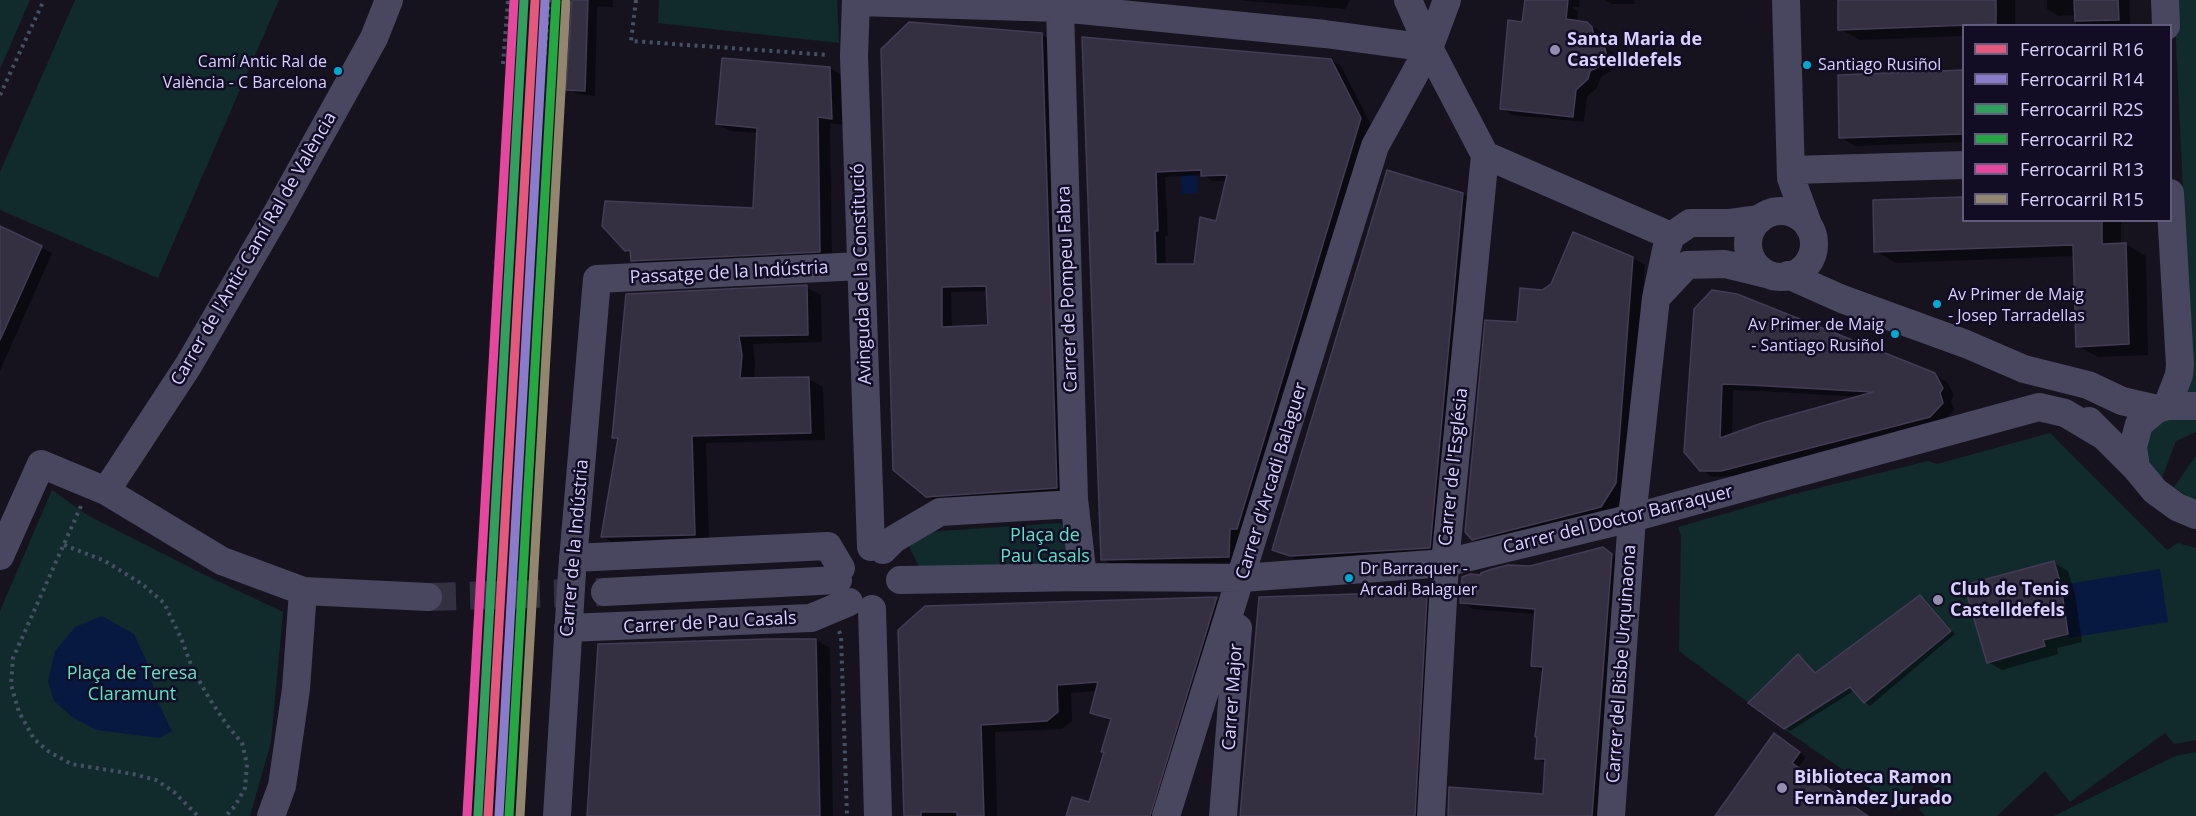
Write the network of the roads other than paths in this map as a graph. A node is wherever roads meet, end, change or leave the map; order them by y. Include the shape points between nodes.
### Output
1 (389, 0) edge
2 (1408, 0) edge
3 (1447, 0) edge
4 (1786, 0) edge
5 (2165, 0) edge
6 (856, 1) edge
7 (1061, 4) edge
8 (2166, 24) edge
9 (1429, 48) junction
10 (1485, 155) junction
11 (1962, 165) edge
12 (1791, 174) junction
13 (1769, 215) junction
14 (2172, 222) edge
15 (1671, 236) junction
16 (1811, 240) junction
17 (861, 266) junction
18 (1780, 275) junction
19 (597, 279) joint
20 (1656, 298) junction
21 (1842, 299) junction
22 (2024, 369) junction
23 (2196, 406) edge
24 (2162, 407) junction
25 (2102, 435) junction
26 (2136, 468) junction
27 (98, 488) junction
28 (1074, 504) junction
29 (2196, 515) edge
30 (1632, 518) junction
31 (877, 549) junction
32 (0, 556) edge
33 (573, 558) junction
34 (1445, 563) junction
35 (1083, 577) junction
36 (1242, 578) junction
37 (900, 580) junction
38 (303, 591) junction
39 (605, 592) tunnel mouth
40 (846, 594) junction
41 (428, 597) tunnel mouth
42 (568, 628) junction
43 (271, 816) edge
44 (557, 816) edge
45 (879, 816) edge
46 (1167, 816) edge
47 (1223, 816) edge
48 (1431, 816) edge
49 (1611, 816) edge

1 - 27 street, Carrer de l'Antic Camí Ral de València via 374,38 188,366
2 - 9 street
3 - 9 street, Carrer d'Arcadi Balaguer
4 - 12 street
5 - 8 street
6 - 7 street
6 - 17 street, Avinguda de la Constitució via 854,57
7 - 9 street
7 - 28 street, Carrer de Pompeu Fabra
9 - 10 street
9 - 36 street, Carrer d'Arcadi Balaguer via 1375,146
10 - 15 street
10 - 34 street, Carrer de l'Església
11 - 12 street
12 - 13 street
12 - 16 street
13 - 15 street via 1730,223 1690,223
13 - 16 street via 1797,215
13 - 18 street via 1753,226 1748,246 1750,256 1763,271
14 - 24 street via 2180,365 2179,375
15 - 20 street, Carrer del Bisbe Urquinaona
16 - 18 street via 1803,267
16 - 21 street
17 - 19 street, Passatge de la Indústria
17 - 31 street, Avinguda de la Constitució
18 - 20 street via 1725,264 1687,265
18 - 21 street
19 - 33 street, Carrer de la Indústria
20 - 30 street, Carrer del Bisbe Urquinaona
21 - 22 street
22 - 24 street via 2088,385 2122,401
22 - 25 street via 2068,399
23 - 24 street
24 - 26 street via 2139,424 2133,447
25 - 26 street
25 - 30 street, Carrer del Doctor Barraquer via 2065,413 2039,407 1832,475
26 - 29 street via 2155,491
27 - 32 street via 40,464
27 - 38 street via 222,561
28 - 31 street via 940,512
28 - 35 street, Carrer de Pompeu Fabra
30 - 34 street, Carrer del Doctor Barraquer
30 - 49 street, Carrer del Bisbe Urquinaona
31 - 37 street via 891,556
31 - 40 street via 858,550 848,556
33 - 40 street via 828,546
33 - 42 street, Carrer de la Indústria
34 - 36 street, Carrer del Doctor Barraquer
34 - 48 street, Carrer de l'Església
35 - 36 street, Carrer del Doctor Barraquer
35 - 37 street
36 - 46 street, Carrer d'Arcadi Balaguer
36 - 47 street, Carrer Major
37 - 40 street via 897,592 883,607
38 - 41 street
38 - 43 street via 296,689 284,776
39 - 40 street, Carrer de Pau Casals
40 - 42 street, Carrer de Pau Casals via 811,618
40 - 45 street
42 - 44 street, Carrer de la Indústria

